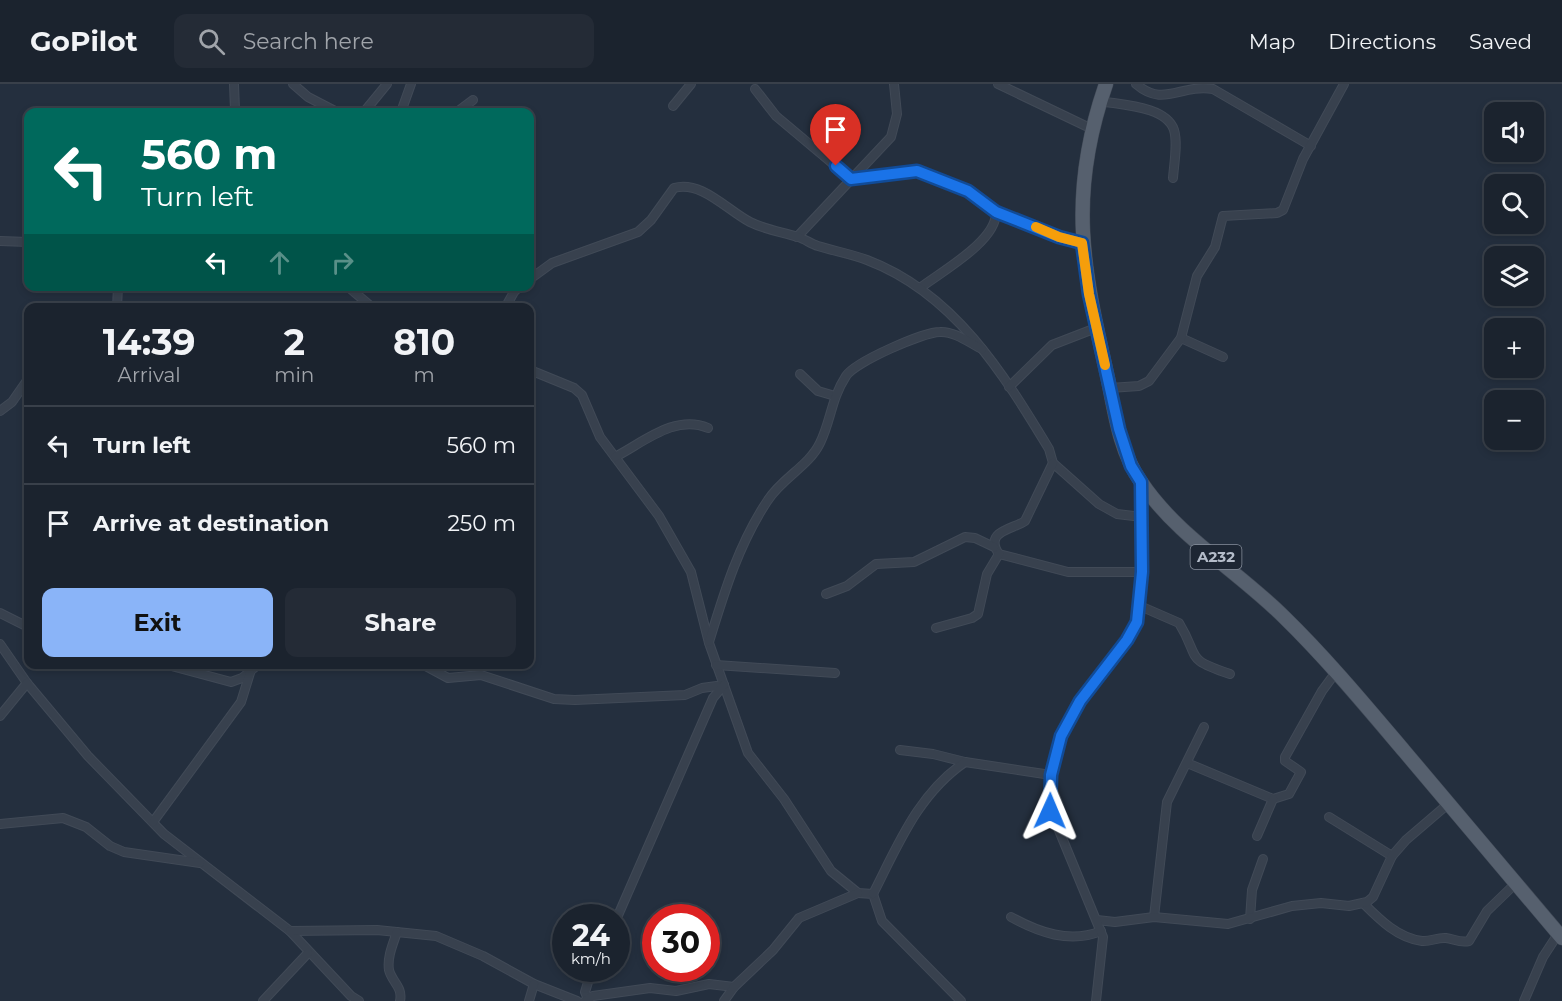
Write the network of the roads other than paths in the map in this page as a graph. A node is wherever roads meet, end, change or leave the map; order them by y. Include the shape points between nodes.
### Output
1 (234, 84) edge
2 (293, 84) edge
3 (387, 84) edge
4 (411, 84) edge
5 (691, 84) edge
6 (894, 84) edge
7 (998, 84) edge
8 (1106, 84) edge
9 (1136, 84) edge
10 (1344, 84) edge
11 (755, 88) dead end
12 (473, 100) dead end
13 (1100, 101) junction
14 (673, 106) dead end
15 (235, 108) edge
16 (329, 108) edge
17 (367, 108) edge
18 (402, 108) edge
19 (462, 108) edge
20 (1092, 129) junction
21 (1311, 146) junction
22 (1173, 178) dead end
23 (851, 179) junction
24 (996, 212) junction
25 (797, 237) junction
26 (0, 241) edge
27 (24, 242) edge
28 (1082, 243) junction
29 (534, 276) edge
30 (920, 288) junction
31 (352, 291) edge
32 (366, 303) edge
33 (1096, 328) junction
34 (1181, 338) junction
35 (984, 350) junction
36 (1223, 357) dead end
37 (534, 372) edge
38 (800, 374) dead end
39 (24, 383) edge
40 (1010, 387) junction
41 (1110, 388) junction
42 (835, 396) junction
43 (2, 408) edge
44 (708, 428) dead end
45 (615, 457) junction
46 (1053, 463) junction
47 (1141, 482) junction
48 (1142, 517) junction
49 (997, 551) junction
50 (1142, 572) junction
51 (826, 594) dead end
52 (1140, 606) junction
53 (0, 613) edge
54 (24, 625) edge
55 (936, 628) dead end
56 (709, 643) junction
57 (0, 644) edge
58 (716, 665) junction
59 (183, 669) edge
60 (254, 669) edge
61 (431, 669) edge
62 (1336, 672) junction
63 (250, 673) junction
64 (835, 673) dead end
65 (1230, 674) dead end
66 (27, 683) junction
67 (724, 685) junction
68 (0, 716) edge
69 (1204, 727) dead end
70 (900, 750) dead end
71 (965, 762) junction
72 (1187, 763) junction
73 (1051, 775) junction
74 (1273, 799) junction
75 (1448, 804) junction
76 (1329, 817) dead end
77 (153, 822) junction
78 (0, 824) edge
79 (1257, 836) dead end
80 (1392, 856) junction
81 (1263, 859) dead end
82 (203, 864) junction
83 (1516, 883) junction
84 (858, 893) junction
85 (873, 894) junction
86 (1363, 903) junction
87 (623, 904) edge
88 (1011, 917) dead end
89 (1154, 917) junction
90 (1250, 919) junction
91 (1097, 920) junction
92 (290, 931) junction
93 (1101, 931) junction
94 (1560, 931) edge
95 (397, 932) junction
96 (308, 953) junction
97 (588, 982) edge
98 (534, 984) junction
99 (734, 987) junction
100 (609, 995) junction
101 (353, 999) edge
102 (586, 1000) edge
103 (263, 1001) edge
104 (400, 1001) edge
105 (529, 1001) edge
106 (577, 1001) edge
107 (600, 1001) edge
108 (724, 1001) edge
109 (961, 1001) edge
110 (1096, 1001) edge
111 (1524, 1001) edge

1 - 15 street
2 - 16 street
3 - 17 street
4 - 18 street
5 - 14 street
6 - 23 street via 897,114 891,137
7 - 20 street
8 - 13 main road, A232
9 - 21 street via 1159,96 1197,87 1213,90
10 - 21 street
11 - 23 street via 776,116
12 - 19 street
13 - 20 main road, A232
13 - 22 street via 1146,110 1170,123 1174,130
20 - 28 main road, A232 via 1084,174
21 - 34 street via 1284,210 1223,216 1215,247 1197,276
23 - 24 street via 917,171 968,191
23 - 25 street
24 - 28 street
24 - 30 street via 988,236
25 - 29 street via 750,222 684,185 674,188 638,232 552,263
25 - 30 street via 907,277
26 - 27 street
28 - 33 main road, A232
30 - 35 street via 961,322
31 - 32 street
33 - 40 street via 1052,345
33 - 41 main road, A232
34 - 36 street
34 - 41 street via 1149,381 1139,386
35 - 40 street
35 - 42 street via 948,333 931,333 849,372
37 - 45 street via 582,395 600,437
38 - 42 street via 818,391
39 - 43 street
40 - 46 street via 1049,449
41 - 47 main road, A232 via 1125,449
42 - 56 street via 820,444 774,492 752,527
44 - 45 street via 698,423 682,423
45 - 56 street via 659,516 692,572
46 - 48 street via 1099,504 1117,514
46 - 49 street via 1025,521 1005,528 995,541
47 - 48 street
47 - 62 main road, A232 via 1171,518 1284,616
48 - 50 street
49 - 50 street via 1068,572
49 - 51 street via 975,538 965,537 914,562 876,564 847,586
49 - 55 street via 978,614
50 - 52 street
52 - 65 street via 1179,623 1200,664
52 - 73 street via 1127,640 1080,701 1061,736
53 - 54 street
56 - 58 street
57 - 66 street
58 - 64 street
58 - 67 street
59 - 63 street via 231,682
60 - 63 street
61 - 67 street via 448,678 481,675 554,699 685,695
62 - 74 street via 1285,758 1301,772 1297,783 1289,794
62 - 75 main road, A232
63 - 77 street via 241,702
66 - 68 street
66 - 77 street via 88,756
67 - 84 street via 748,753 831,871
67 - 87 street via 713,698
69 - 72 street
70 - 71 street
71 - 73 street
71 - 85 street via 934,788 912,816
72 - 74 street
72 - 89 street via 1167,802
73 - 91 street via 1050,811
74 - 79 street
75 - 80 street
75 - 83 main road, A232
76 - 80 street
77 - 82 street
78 - 82 street via 63,818 86,827 124,852
80 - 86 street via 1373,897
81 - 90 street via 1252,890
82 - 92 street
83 - 86 street via 1487,911 1469,941 1462,943 1444,938 1411,938 1385,926
83 - 94 main road, A232
84 - 85 street
84 - 99 street via 799,918 773,950
85 - 109 street via 882,921
86 - 90 street via 1308,904
88 - 93 street via 1055,935 1084,936
89 - 90 street via 1216,924
89 - 91 street
91 - 93 street
92 - 95 street
92 - 96 street
93 - 110 street
94 - 111 street via 1543,957
95 - 98 street via 436,936 456,943
95 - 104 street via 389,955 389,971 400,988
96 - 101 street
96 - 103 street
97 - 102 street
98 - 105 street
98 - 106 street
99 - 100 street via 709,984 676,991 650,988
99 - 108 street
100 - 102 street
100 - 107 street

